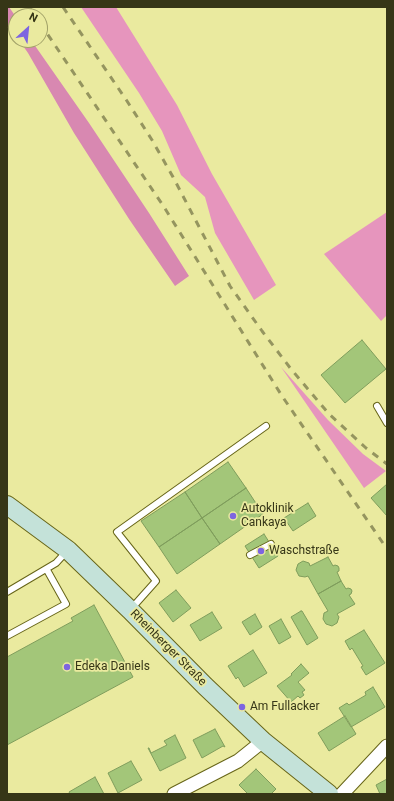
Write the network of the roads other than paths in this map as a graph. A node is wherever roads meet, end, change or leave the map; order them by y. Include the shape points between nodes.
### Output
1 (377, 406) dead end
2 (387, 423) edge
3 (266, 426) dead end
4 (7, 505) edge
5 (270, 544) dead end
6 (68, 550) junction
7 (250, 555) dead end
8 (47, 570) junction
9 (7, 592) edge
10 (130, 610) junction
11 (7, 636) edge
12 (263, 741) junction
13 (387, 746) edge
14 (174, 794) edge
15 (329, 794) edge
16 (342, 794) edge

1 - 2 lane
3 - 10 lane via 117,532 156,581
4 - 6 main road, Rheinberger Straße
5 - 7 lane
6 - 8 lane
6 - 10 main road, Rheinberger Straße
8 - 9 lane
8 - 11 lane via 66,604
10 - 12 main road, Rheinberger Straße
12 - 14 street via 238,761
12 - 15 main road, Rheinberger Straße
13 - 16 street

